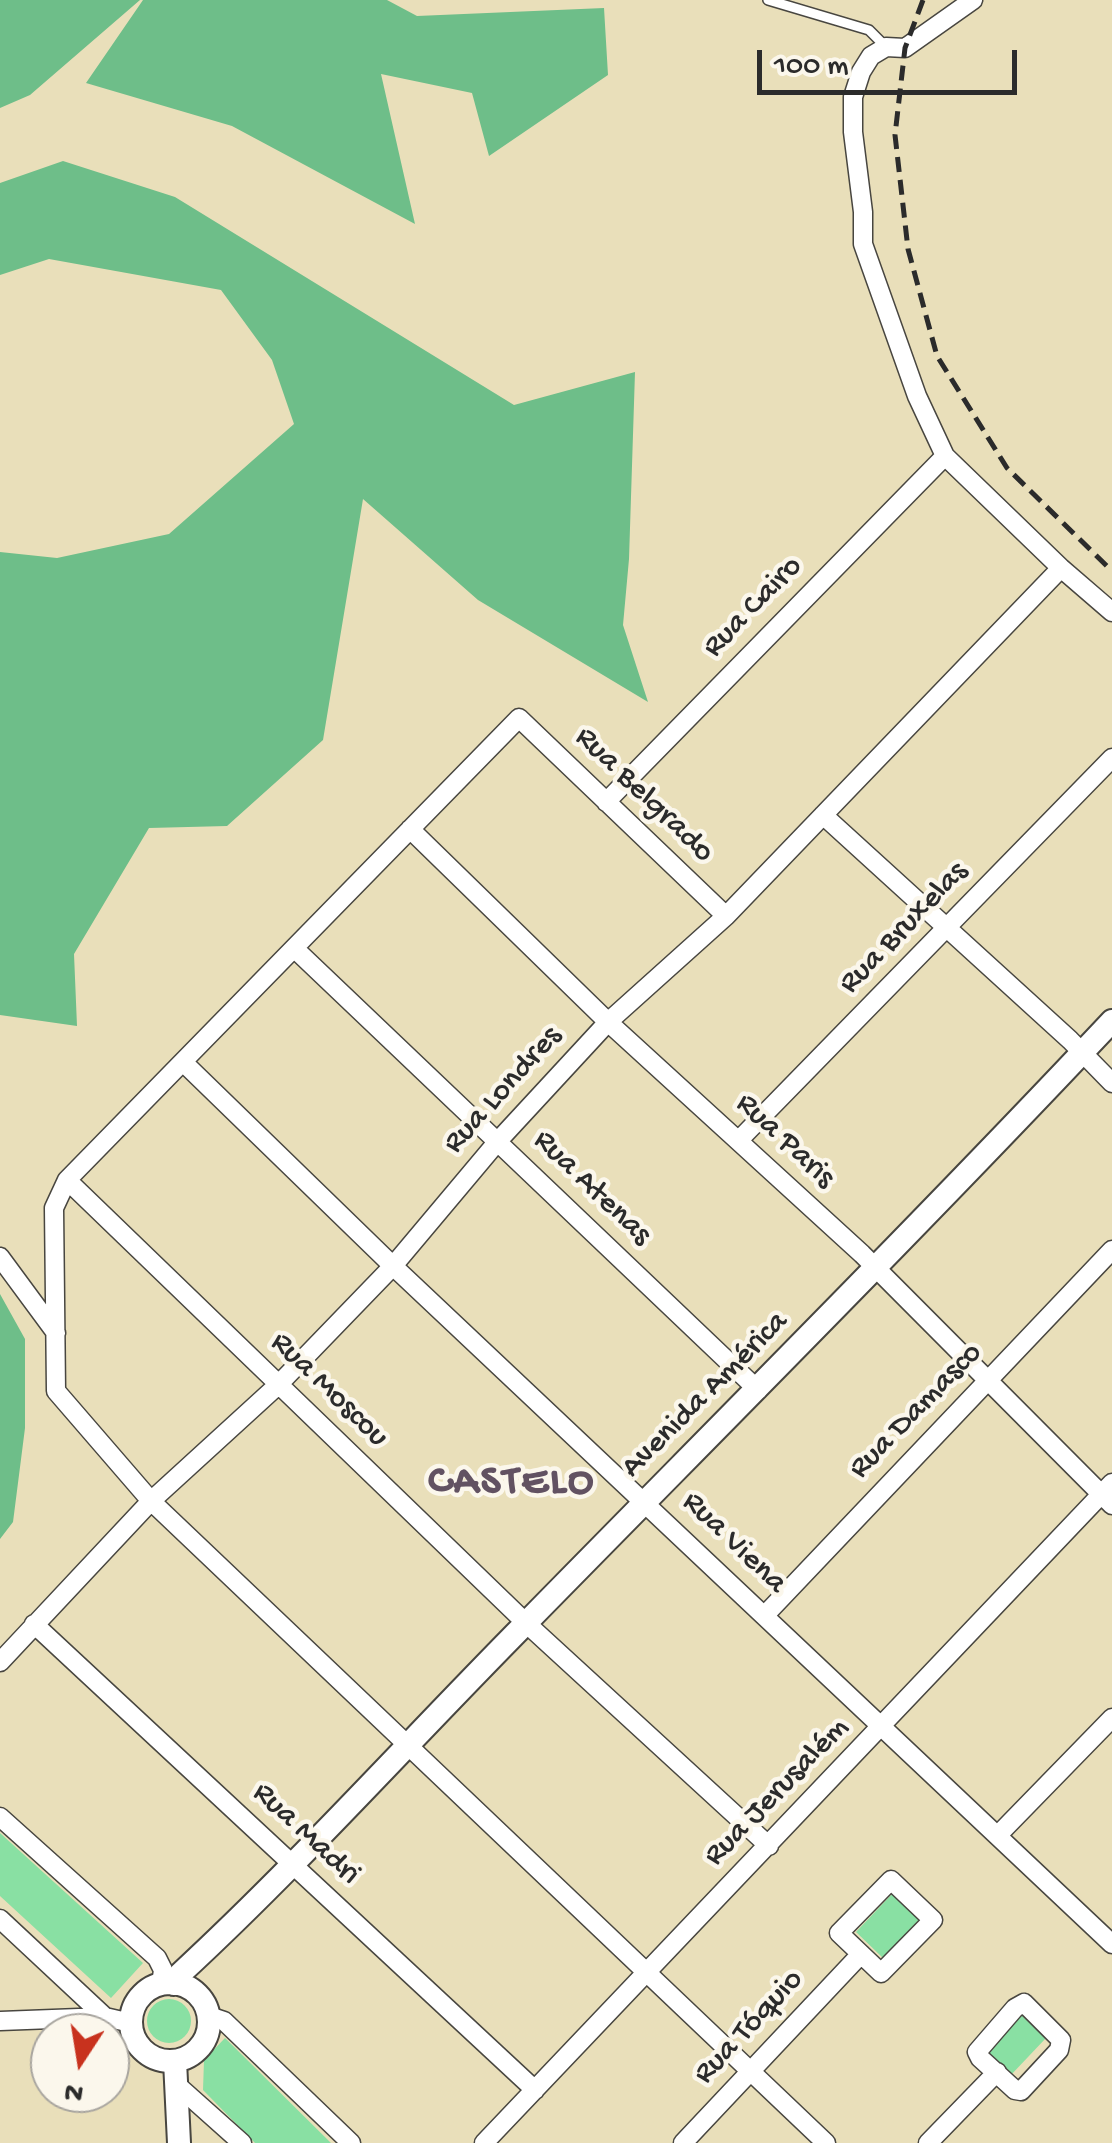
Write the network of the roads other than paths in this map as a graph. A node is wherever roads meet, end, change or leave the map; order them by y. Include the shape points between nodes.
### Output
1 (768, 0) edge
2 (972, 0) edge
3 (886, 47) junction
4 (945, 456) junction
5 (1061, 568) junction
6 (1112, 612) edge
7 (1107, 772) edge
8 (606, 802) junction
9 (823, 815) junction
10 (410, 829) junction
11 (726, 916) junction
12 (949, 928) junction
13 (295, 949) junction
14 (1112, 1021) edge
15 (608, 1022) junction
16 (1082, 1053) junction
17 (182, 1062) junction
18 (1112, 1084) edge
19 (739, 1140) junction
20 (498, 1141) junction
21 (67, 1180) junction
22 (1112, 1250) edge
23 (0, 1257) edge
24 (393, 1266) junction
25 (876, 1268) junction
26 (56, 1333) junction
27 (987, 1382) junction
28 (278, 1385) junction
29 (758, 1390) junction
30 (1108, 1494) edge
31 (151, 1501) junction
32 (647, 1503) junction
33 (764, 1615) junction
34 (526, 1623) junction
35 (34, 1624) junction
36 (0, 1662) edge
37 (1112, 1718) edge
38 (882, 1728) junction
39 (410, 1746) junction
40 (0, 1818) edge
41 (999, 1834) junction
42 (769, 1846) junction
43 (294, 1866) junction
44 (0, 1919) edge
45 (1112, 1944) edge
46 (861, 1954) junction
47 (648, 1974) junction
48 (168, 1984) junction
49 (100, 2013) edge
50 (209, 2016) junction
51 (30, 2020) edge
52 (0, 2021) edge
53 (131, 2022) joint
54 (174, 2061) junction
55 (749, 2072) junction
56 (997, 2072) junction
57 (177, 2085) junction
58 (534, 2090) junction
59 (178, 2143) edge
60 (242, 2143) edge
61 (350, 2143) edge
62 (484, 2143) edge
63 (683, 2143) edge
64 (826, 2143) edge
65 (928, 2143) edge

1 - 3 lane via 870,30
2 - 3 street via 905,48
3 - 4 street via 871,56 853,97 863,244 916,396
4 - 5 street
4 - 8 street, Rua Cairo
5 - 6 street
5 - 9 street, Rua Londres
7 - 12 street, Rua Bruxelas
8 - 10 street, Rua Belgrado via 519,718
8 - 11 street, Rua Belgrado
9 - 11 street, Rua Londres
9 - 12 street
10 - 13 street
10 - 15 street, Rua Paris
11 - 15 street, Rua Londres
12 - 16 street
12 - 19 street, Rua Bruxelas
13 - 17 street
13 - 20 street, Rua Atenas
14 - 16 street, Avenida América
15 - 19 street, Rua Paris
15 - 20 street, Rua Londres
16 - 18 street
16 - 25 street, Avenida América
17 - 21 street
17 - 24 street, Rua Viena
19 - 25 street, Rua Paris
20 - 24 street, Rua Londres
20 - 29 street, Rua Atenas
21 - 26 street via 54,1208
21 - 28 street, Rua Moscou
22 - 27 street, Rua Damasco
23 - 26 street
24 - 28 street, Rua Londres
24 - 32 street, Rua Viena
25 - 27 street, Rua Paris
25 - 29 street, Avenida América
26 - 31 street via 56,1391
27 - 30 street, Rua Paris
27 - 33 street, Rua Damasco
28 - 31 street, Rua Londres
28 - 34 street, Rua Moscou
29 - 32 street, Avenida América
30 - 38 street, Rua Jerusalém
31 - 35 street, Rua Londres
31 - 39 street
32 - 33 street, Rua Viena
32 - 34 street, Avenida América
33 - 38 street, Rua Viena
34 - 39 street, Avenida América
34 - 42 street, Rua Moscou
35 - 36 street, Rua Londres
35 - 43 street, Rua Madri
37 - 41 street
38 - 41 street, Rua Viena
38 - 42 street, Rua Jerusalém
39 - 43 street, Avenida América
39 - 47 street
40 - 48 street via 157,1958
41 - 45 street, Rua Viena
42 - 47 street, Rua Jerusalém
43 - 48 street, Avenida América
43 - 58 street, Rua Madri
44 - 49 street
46 - 46 street via 839,1934 892,1880 933,1920 880,1973
46 - 55 street, Rua Tóquio
47 - 55 street
47 - 58 street, Rua Jerusalém
48 - 50 street via 197,1994
48 - 53 street via 140,1998
50 - 54 street via 197,2050
50 - 61 street via 224,2021
51 - 52 street
53 - 54 street via 133,2036 150,2056
54 - 57 street
55 - 63 street, Rua Tóquio
55 - 64 street
56 - 56 street via 977,2052 1024,2002 1060,2037 1061,2046 1020,2091
56 - 65 street
57 - 59 street
57 - 60 street
58 - 62 street, Rua Jerusalém

